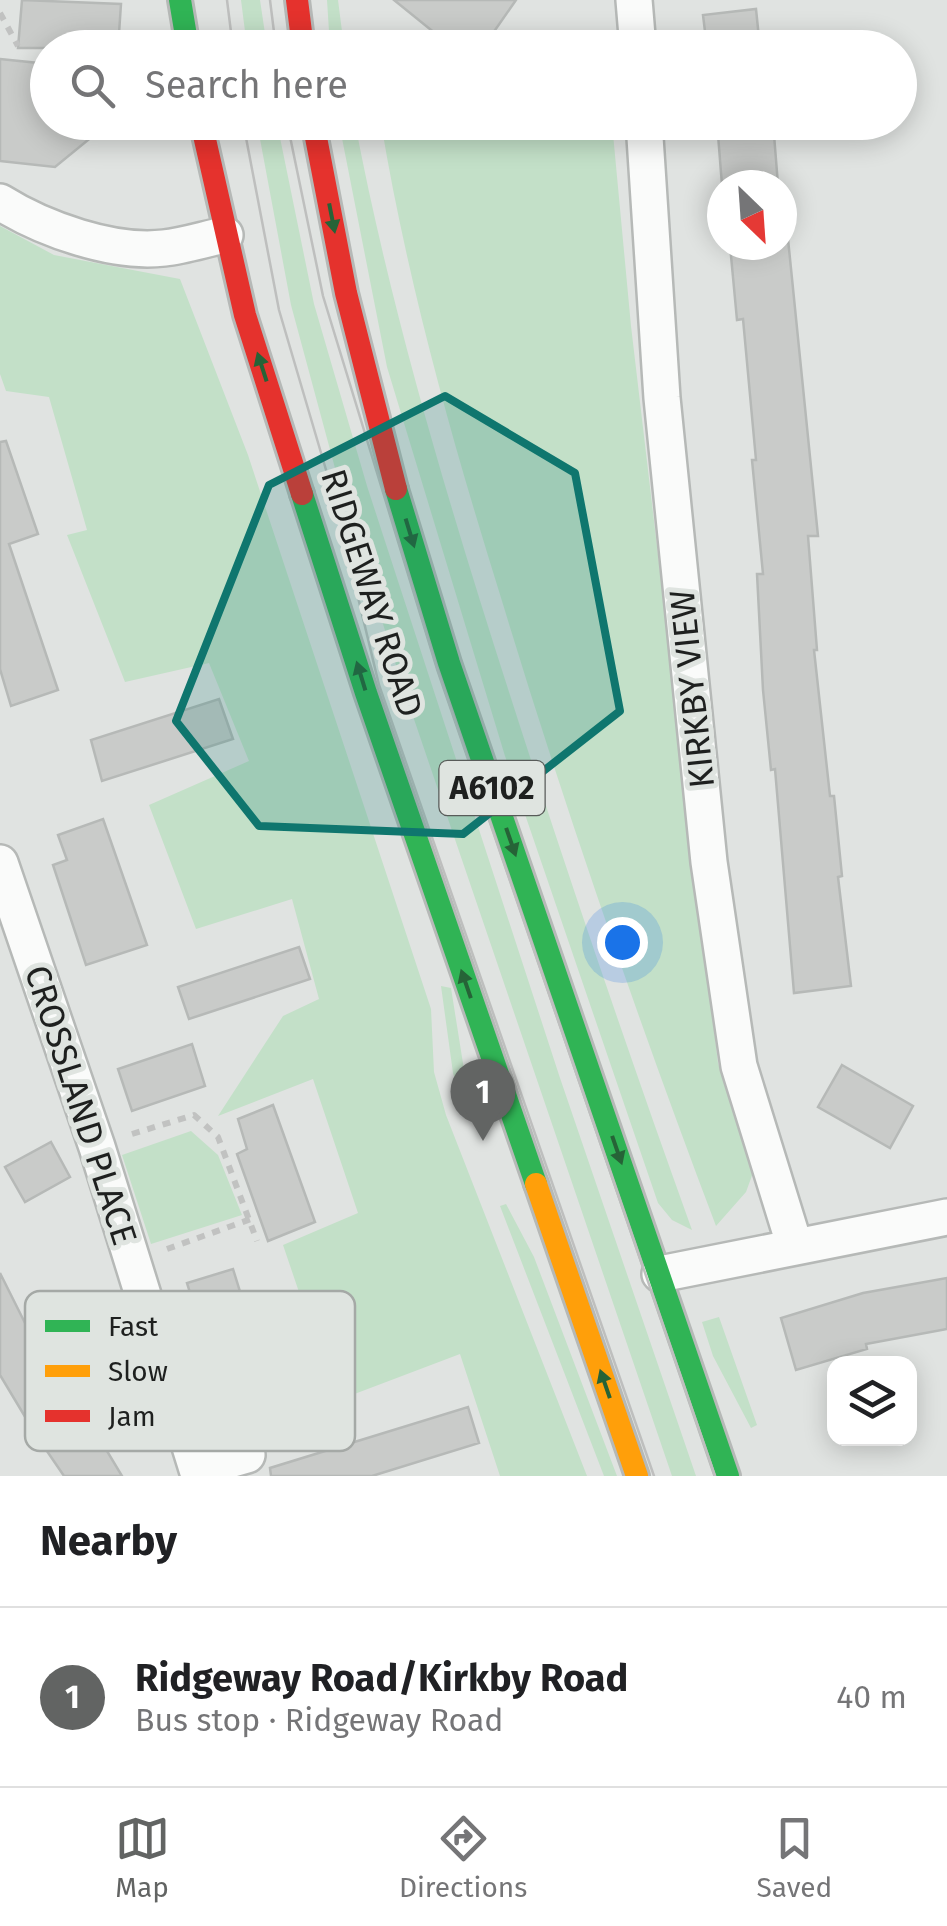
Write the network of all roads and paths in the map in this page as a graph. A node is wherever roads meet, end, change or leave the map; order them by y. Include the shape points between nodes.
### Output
1 (180, 0) edge
2 (297, 0) edge
3 (634, 0) edge
4 (0, 13) edge
5 (185, 30) edge
6 (301, 30) edge
7 (636, 30) edge
8 (18, 46) dead end
9 (205, 140) edge
10 (316, 140) edge
11 (645, 140) edge
12 (0, 202) edge
13 (225, 235) junction
14 (0, 864) edge
15 (97, 1147) junction
16 (947, 1217) edge
17 (251, 1219) junction
18 (258, 1241) dead end
19 (795, 1246) junction
20 (134, 1262) junction
21 (660, 1274) junction
22 (143, 1291) edge
23 (191, 1451) edge
24 (248, 1455) dead end
25 (637, 1476) edge
26 (728, 1476) edge

1 - 5 highway
2 - 6 highway
3 - 7 street
4 - 8 path
9 - 13 highway, RIDGEWAY ROAD / A6102
10 -> 21 highway, RIDGEWAY ROAD / A6102 via 393,478
11 - 19 street, KIRKBY VIEW via 662,398 709,862 739,1066
12 - 13 street via 63,231 138,248
25 -> 13 highway, RIDGEWAY ROAD / A6102 via 366,693
14 - 15 street, CROSSLAND PLACE
15 - 17 path via 194,1116 218,1137
15 - 20 street, CROSSLAND PLACE
16 - 19 street
17 - 18 path
17 - 20 path
19 - 21 street
20 - 22 street, CROSSLAND PLACE
21 - 26 highway, RIDGEWAY ROAD / A6102
23 - 24 street, CROSSLAND PLACE via 196,1469

